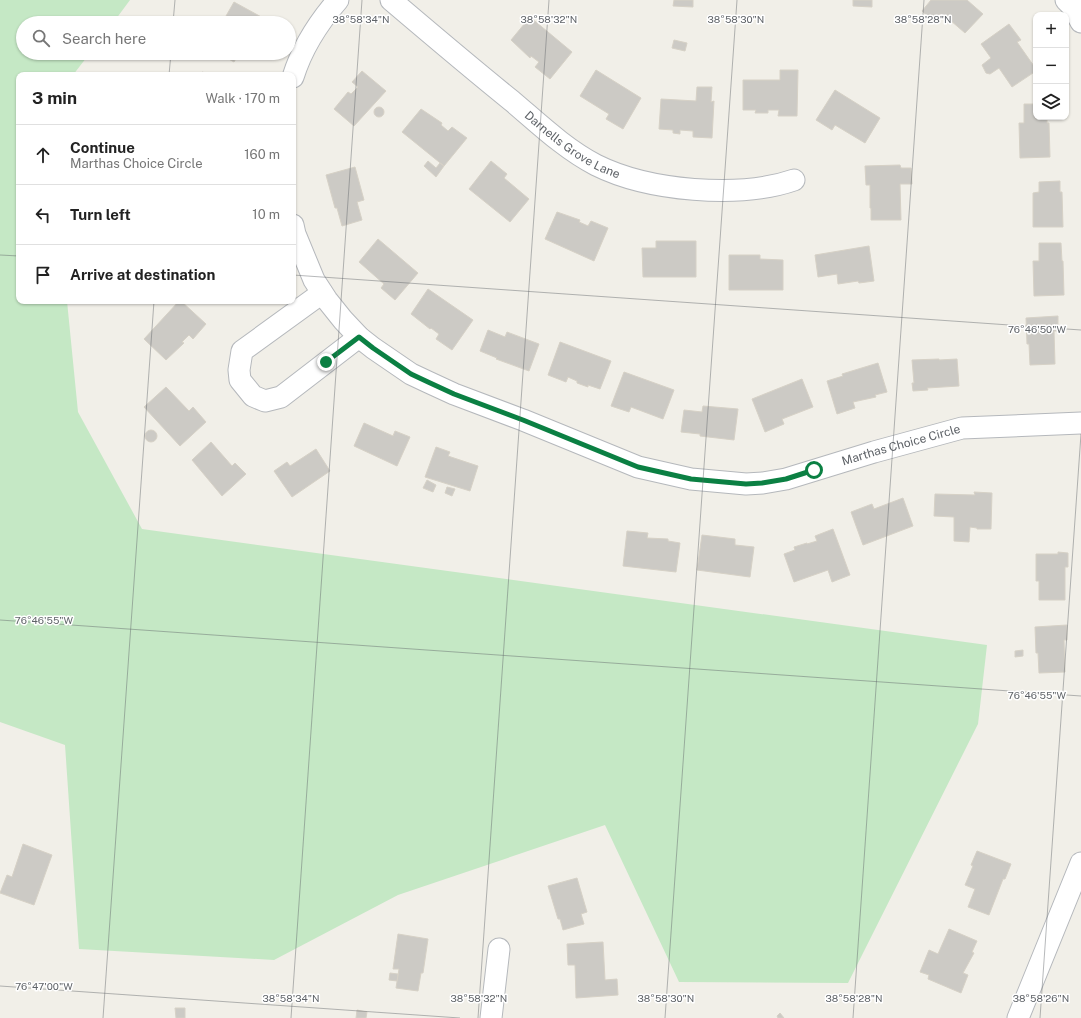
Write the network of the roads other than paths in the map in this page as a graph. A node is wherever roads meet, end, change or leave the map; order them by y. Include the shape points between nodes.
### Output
1 (338, 0) edge
2 (392, 0) edge
3 (1066, 0) edge
4 (1081, 22) edge
5 (295, 72) edge
6 (794, 180) dead end
7 (296, 234) edge
8 (322, 292) junction
9 (359, 337) junction
10 (1081, 423) edge
11 (1081, 863) edge
12 (499, 949) dead end
13 (491, 1018) edge
14 (1018, 1018) edge

1 - 5 street via 308,41
2 - 6 street, Darnells Grove Lane via 537,122 596,164 631,178 715,190 754,190
3 - 4 street
7 - 8 street, Marthas Choice Circle via 314,280
8 - 9 street, Marthas Choice Circle
8 - 9 street via 242,351 240,380 253,396 266,401 281,397
9 - 10 street, Marthas Choice Circle via 411,374 454,394 638,467 691,479 762,483 786,479 962,428
11 - 14 street
12 - 13 street

